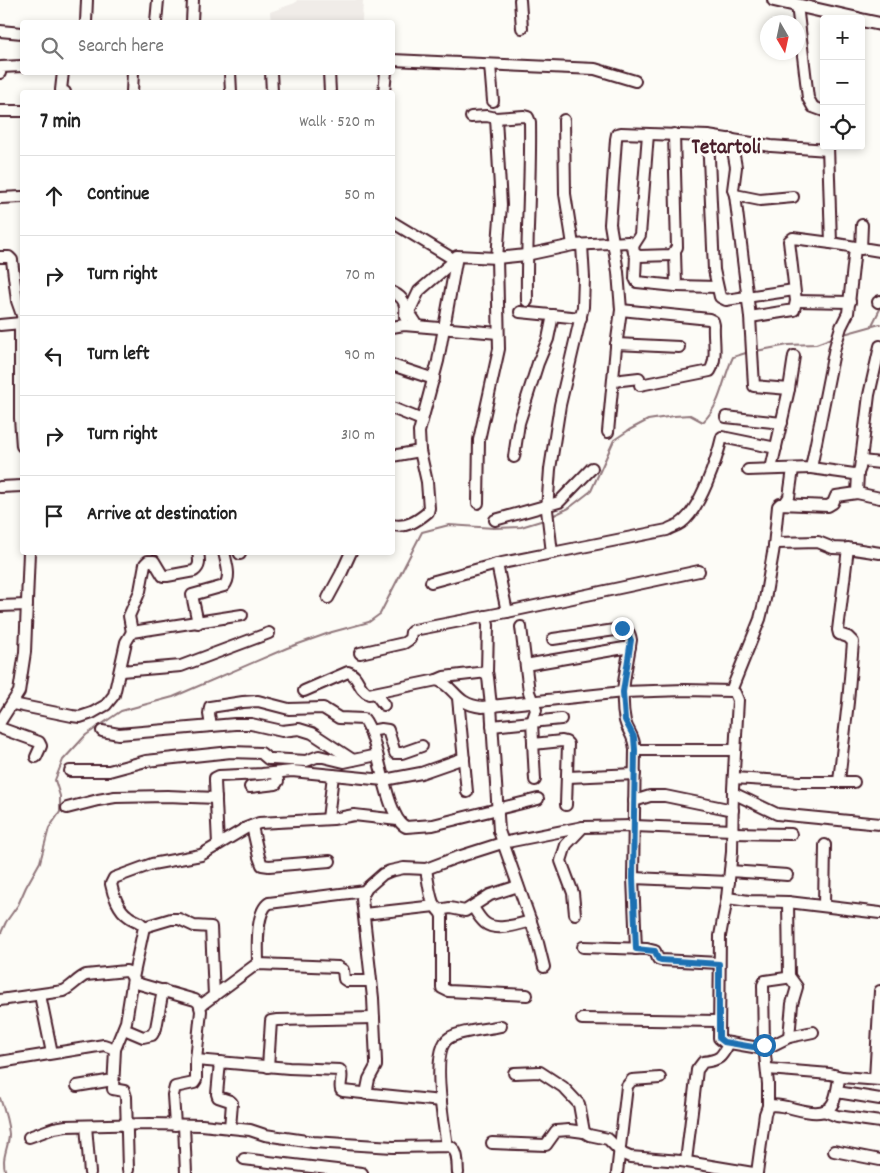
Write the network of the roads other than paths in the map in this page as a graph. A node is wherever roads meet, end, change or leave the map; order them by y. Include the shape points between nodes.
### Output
1 (87, 0) edge
2 (158, 0) edge
3 (193, 0) edge
4 (520, 0) edge
5 (774, 0) edge
6 (797, 5) junction
7 (842, 15) edge
8 (86, 20) edge
9 (156, 20) edge
10 (192, 20) edge
11 (865, 20) edge
12 (880, 24) edge
13 (522, 28) dead end
14 (0, 31) edge
15 (20, 33) edge
16 (395, 60) edge
17 (490, 65) junction
18 (20, 66) edge
19 (0, 73) edge
20 (63, 75) edge
21 (133, 75) edge
22 (230, 75) edge
23 (271, 75) edge
24 (329, 75) edge
25 (386, 75) edge
26 (635, 81) dead end
27 (61, 90) edge
28 (132, 90) edge
29 (231, 90) edge
30 (272, 90) edge
31 (330, 90) edge
32 (384, 90) edge
33 (493, 101) dead end
34 (820, 109) edge
35 (0, 111) edge
36 (20, 111) edge
37 (471, 117) dead end
38 (496, 118) junction
39 (564, 120) dead end
40 (648, 134) junction
41 (674, 134) junction
42 (708, 136) junction
43 (731, 139) junction
44 (820, 148) edge
45 (828, 150) edge
46 (735, 195) junction
47 (20, 197) edge
48 (793, 197) dead end
49 (0, 198) edge
50 (862, 225) dead end
51 (395, 227) edge
52 (831, 243) junction
53 (612, 244) junction
54 (578, 245) junction
55 (858, 248) junction
56 (634, 250) junction
57 (880, 251) edge
58 (675, 252) junction
59 (526, 254) junction
60 (0, 257) edge
61 (498, 258) junction
62 (455, 260) junction
63 (676, 286) junction
64 (717, 287) junction
65 (395, 293) edge
66 (795, 295) junction
67 (747, 296) junction
68 (527, 302) dead end
69 (850, 302) junction
70 (621, 310) junction
71 (520, 312) dead end
72 (20, 313) edge
73 (553, 315) junction
74 (750, 317) junction
75 (581, 318) junction
76 (20, 320) edge
77 (0, 325) edge
78 (404, 325) junction
79 (395, 326) edge
80 (418, 326) junction
81 (443, 329) junction
82 (498, 333) junction
83 (616, 344) junction
84 (679, 346) dead end
85 (880, 346) edge
86 (794, 356) dead end
87 (395, 367) edge
88 (434, 379) junction
89 (613, 381) junction
90 (789, 390) junction
91 (395, 409) edge
92 (726, 416) dead end
93 (422, 420) junction
94 (782, 423) junction
95 (608, 432) dead end
96 (776, 448) junction
97 (420, 451) junction
98 (395, 455) edge
99 (514, 457) dead end
100 (862, 461) junction
101 (880, 463) edge
102 (592, 468) dead end
103 (811, 468) junction
104 (771, 469) junction
105 (793, 469) junction
106 (748, 470) dead end
107 (858, 473) junction
108 (20, 486) edge
109 (0, 487) edge
110 (857, 494) junction
111 (880, 498) edge
112 (478, 503) dead end
113 (785, 503) junction
114 (547, 508) junction
115 (495, 520) dead end
116 (395, 525) edge
117 (774, 546) junction
118 (848, 548) junction
119 (552, 553) junction
120 (880, 553) edge
121 (29, 555) edge
122 (198, 555) edge
123 (224, 555) edge
124 (349, 555) edge
125 (497, 564) junction
126 (699, 571) dead end
127 (431, 582) dead end
128 (328, 598) dead end
129 (27, 605) junction
130 (0, 606) edge
131 (507, 612) junction
132 (242, 615) dead end
133 (486, 616) junction
134 (198, 623) junction
135 (520, 627) dead end
136 (132, 632) junction
137 (269, 633) dead end
138 (553, 639) dead end
139 (630, 647) junction
140 (360, 653) dead end
141 (531, 664) dead end
142 (120, 670) junction
143 (487, 672) junction
144 (437, 680) junction
145 (304, 691) dead end
146 (731, 691) junction
147 (623, 692) junction
148 (375, 693) junction
149 (458, 698) junction
150 (533, 702) junction
151 (13, 704) junction
152 (384, 705) dead end
153 (491, 706) junction
154 (561, 719) dead end
155 (0, 722) edge
156 (532, 722) junction
157 (211, 726) junction
158 (492, 726) junction
159 (0, 728) edge
160 (102, 731) dead end
161 (370, 731) junction
162 (533, 744) junction
163 (422, 746) dead end
164 (635, 750) junction
165 (735, 750) junction
166 (376, 755) junction
167 (36, 757) dead end
168 (464, 758) junction
169 (353, 760) junction
170 (70, 771) dead end
171 (276, 773) junction
172 (634, 774) junction
173 (333, 775) junction
174 (568, 777) junction
175 (734, 778) junction
176 (384, 780) junction
177 (535, 780) dead end
178 (839, 781) junction
179 (854, 782) dead end
180 (250, 787) dead end
181 (468, 792) dead end
182 (733, 793) junction
183 (216, 798) junction
184 (538, 799) dead end
185 (634, 801) junction
186 (566, 805) dead end
187 (67, 808) dead end
188 (497, 810) junction
189 (733, 810) junction
190 (328, 819) junction
191 (398, 820) junction
192 (880, 824) edge
193 (252, 826) junction
194 (634, 826) junction
195 (583, 827) junction
196 (733, 831) junction
197 (791, 834) dead end
198 (502, 843) junction
199 (218, 844) junction
200 (825, 846) dead end
201 (330, 861) dead end
202 (426, 869) junction
203 (730, 871) junction
204 (787, 875) dead end
205 (633, 878) junction
206 (729, 882) junction
207 (518, 886) junction
208 (365, 891) junction
209 (727, 898) junction
210 (788, 902) junction
211 (824, 906) junction
212 (473, 907) junction
213 (437, 908) junction
214 (880, 913) edge
215 (364, 914) junction
216 (575, 914) dead end
217 (531, 921) junction
218 (144, 927) junction
219 (583, 947) dead end
220 (636, 949) junction
221 (258, 964) junction
222 (719, 964) junction
223 (544, 967) dead end
224 (789, 976) junction
225 (133, 978) junction
226 (370, 981) junction
227 (162, 990) junction
228 (880, 991) edge
229 (527, 994) dead end
230 (40, 995) junction
231 (214, 996) junction
232 (0, 1000) edge
233 (200, 1006) junction
234 (374, 1018) junction
235 (582, 1019) dead end
236 (718, 1022) junction
237 (501, 1026) dead end
238 (124, 1029) junction
239 (813, 1032) dead end
240 (789, 1038) junction
241 (729, 1043) junction
242 (115, 1049) junction
243 (765, 1049) junction
244 (52, 1053) junction
245 (196, 1060) junction
246 (0, 1062) edge
247 (220, 1062) junction
248 (268, 1067) junction
249 (768, 1069) junction
250 (514, 1073) dead end
251 (842, 1077) junction
252 (660, 1078) dead end
253 (877, 1079) edge
254 (113, 1080) junction
255 (77, 1086) dead end
256 (837, 1092) junction
257 (366, 1094) junction
258 (880, 1099) edge
259 (441, 1101) junction
260 (768, 1106) junction
261 (824, 1111) junction
262 (880, 1122) edge
263 (128, 1124) junction
264 (180, 1125) junction
265 (86, 1126) junction
266 (230, 1128) junction
267 (584, 1132) junction
268 (30, 1137) dead end
269 (492, 1143) dead end
270 (447, 1146) junction
271 (620, 1151) junction
272 (834, 1151) dead end
273 (244, 1159) dead end
274 (880, 1160) edge
275 (686, 1161) junction
276 (128, 1170) dead end
277 (90, 1173) edge
278 (186, 1173) edge
279 (362, 1173) edge
280 (458, 1173) edge
281 (617, 1173) edge
282 (755, 1173) edge

1 - 8 street
2 - 9 street
3 - 10 street
4 - 13 street
5 - 6 main road
6 - 7 main road
6 - 34 street via 808,98 813,107
11 - 12 main road
14 - 15 street
16 - 17 street
17 - 26 street via 595,69
17 - 33 street
18 - 19 street via 1,67
20 - 27 street
21 - 28 street
22 - 29 street
23 - 30 street
24 - 31 street
25 - 32 street
35 - 36 street
37 - 38 street
38 - 59 street via 524,116 530,122
38 - 61 street via 502,205
39 - 54 street via 564,194
40 - 41 street
40 - 53 street via 621,133 616,138 610,224
40 - 56 street via 640,235
41 - 42 street
41 - 58 street
42 - 43 street
42 - 64 street
43 - 44 street via 771,146
43 - 46 street via 736,167
45 - 52 street
46 - 48 street via 760,200
46 - 67 street
47 - 49 street
50 - 55 street
51 - 62 street
52 - 55 street
52 - 66 street via 793,238 789,241
53 - 54 street
53 - 56 street via 628,242
53 - 70 street
54 - 59 street
54 - 75 street via 584,295
55 - 57 street
55 - 69 street
56 - 58 street via 668,256
56 - 63 street via 637,282
58 - 63 street
59 - 61 street
59 - 68 street
60 - 72 street via 12,260
61 - 62 street via 460,255
61 - 82 street
62 - 80 street via 419,291 409,312
62 - 81 street
63 - 64 street
64 - 67 street via 722,300
65 - 78 street via 406,304
66 - 67 street
66 - 69 street
66 - 74 street via 795,306 791,311
67 - 74 street
69 - 103 street via 835,347
70 - 83 street
70 - 89 street via 709,318 714,325 713,367 710,371 639,382
71 - 73 street
73 - 75 street
73 - 99 street via 519,423
74 - 90 street via 754,386
75 - 114 street via 560,405
76 - 77 street
78 - 79 street
78 - 80 street
80 - 81 street
81 - 82 street
81 - 88 street
82 - 112 street via 498,354 479,440
83 - 84 street
83 - 89 street
85 - 100 street via 869,395
86 - 90 street
87 - 88 street
88 - 93 street
89 - 95 street
90 - 94 street
91 - 93 street
92 - 94 street
93 - 97 street
94 - 96 street
96 - 104 street
96 - 119 street via 722,437 701,498 683,522 667,530
97 - 98 street
97 - 116 street via 427,482 428,512 408,525
100 - 101 street
100 - 107 street
102 - 114 street via 562,499
103 - 105 street
103 - 107 street
104 - 105 street
104 - 106 street
105 - 113 street via 789,497
107 - 110 street
108 - 109 street
110 - 111 street
110 - 113 street via 836,496 828,506
113 - 117 street via 778,506
114 - 115 street
114 - 119 street
117 - 118 street via 784,542 814,541 833,548
117 - 146 street via 760,619
118 - 120 street
118 - 178 street via 838,630 853,642
119 - 125 street
121 - 129 street
122 - 136 street via 199,566 194,571 167,576 163,576 154,561 145,564 140,591 129,616
123 - 134 street via 227,584 192,595
124 - 128 street
125 - 127 street
125 - 131 street
126 - 131 street
129 - 130 street
129 - 151 street via 20,692
131 - 133 street
132 - 134 street
133 - 140 street via 414,630 404,643
133 - 143 street
134 - 136 street
135 - 150 street
136 - 142 street via 126,642
137 - 142 street via 181,666
138 - 139 street via 622,628 630,635
139 - 141 street
139 - 147 street
142 - 151 street via 114,696 86,716
143 - 144 street
143 - 153 street via 489,696 494,705
144 - 148 street
144 - 149 street
145 - 148 street via 348,672 355,675 365,693
146 - 147 street
146 - 165 street via 738,700
147 - 150 street
147 - 164 street via 625,720 634,737
148 - 152 street
149 - 153 street via 472,706
149 - 168 street
150 - 153 street
150 - 156 street via 536,710
151 - 155 street
153 - 158 street
154 - 156 street
156 - 158 street
156 - 162 street
157 - 160 street via 119,734
157 - 161 street via 210,707 258,701 289,709 323,708 340,718 364,719
157 - 169 street via 243,724 282,731 299,729 312,733
158 - 188 street
159 - 167 street via 39,742 41,746
161 - 163 street via 388,730 395,753
161 - 166 street
162 - 174 street via 566,742 569,749
162 - 177 street
164 - 165 street
164 - 172 street
165 - 175 street
166 - 169 street
166 - 176 street
168 - 176 street via 421,773
168 - 181 street
169 - 170 street via 339,762 319,756 306,761 272,760 261,753 231,752 146,761 109,770
171 - 173 street via 292,771
171 - 180 street via 276,784
171 - 183 street via 219,776 215,781
172 - 174 street
172 - 185 street
173 - 176 street
173 - 190 street
174 - 186 street
175 - 178 street
175 - 182 street
176 - 191 street
178 - 179 street
182 - 189 street
182 - 192 street via 777,814
183 - 187 street via 115,797
183 - 199 street
184 - 188 street
185 - 189 street via 665,796
185 - 194 street
188 - 191 street via 415,827 402,825
188 - 198 street
189 - 196 street
190 - 191 street via 354,816
190 - 193 street
193 - 199 street
193 - 201 street via 262,865
194 - 195 street
194 - 196 street
194 - 205 street
195 - 198 street
195 - 216 street via 566,845 561,861
196 - 197 street
196 - 203 street
198 - 202 street
198 - 207 street
199 - 218 street via 201,855 152,864 114,878 111,888 118,902 126,914
200 - 211 street
202 - 208 street via 390,871
202 - 213 street via 430,894
203 - 204 street
203 - 206 street
205 - 206 street
205 - 220 street
206 - 209 street
207 - 212 street via 490,895
207 - 217 street
208 - 215 street via 362,899
208 - 221 street via 264,906
209 - 210 street
209 - 222 street
210 - 211 street
210 - 224 street
211 - 214 street
212 - 213 street via 465,912
212 - 217 street via 490,926
213 - 215 street
213 - 229 street via 442,917 442,988 448,991
215 - 226 street
217 - 223 street
218 - 225 street
218 - 231 street via 179,919 194,926 211,927
219 - 220 street
220 - 222 street via 655,951 661,960
221 - 226 street via 338,967 343,970 346,981
221 - 231 street
222 - 236 street
224 - 240 street via 797,987
224 - 243 street via 765,981 763,985
225 - 227 street via 136,983
225 - 230 street via 126,971 91,974 63,991
225 - 238 street
226 - 234 street
227 - 233 street via 195,1000
227 - 238 street via 152,1035 143,1037
228 - 253 street
230 - 232 street
230 - 244 street
231 - 233 street
233 - 245 street
234 - 248 street via 271,1021
234 - 257 street via 376,1066
235 - 236 street
236 - 241 street via 719,1038
237 - 259 street via 454,1035 444,1042 440,1057
238 - 242 street
239 - 240 street
240 - 243 street
241 - 243 street
241 - 275 street via 722,1056 703,1062 697,1070
242 - 244 street via 104,1045
242 - 254 street
243 - 249 street
244 - 246 street
245 - 247 street
245 - 264 street via 194,1083 177,1086 173,1090
247 - 248 street
247 - 266 street via 217,1094 232,1103
248 - 257 street via 340,1070 340,1090
249 - 251 street
249 - 260 street
250 - 267 street via 540,1072 563,1087 579,1104
251 - 253 street
251 - 256 street
252 - 271 street via 632,1080 627,1086
254 - 255 street
254 - 263 street via 113,1089 126,1094
256 - 258 street
256 - 261 street via 833,1104
257 - 259 street
259 - 270 street
260 - 261 street
260 - 282 street
261 - 262 street via 836,1116
263 - 264 street
263 - 265 street
263 - 276 street
264 - 266 street
264 - 278 street
265 - 268 street via 59,1126
265 - 277 street
266 - 270 street via 313,1142 393,1147
267 - 269 street via 556,1131 546,1145
267 - 271 street via 608,1139
270 - 280 street via 456,1151
271 - 275 street via 630,1157
271 - 281 street
272 - 274 street
273 - 279 street
275 - 282 street

